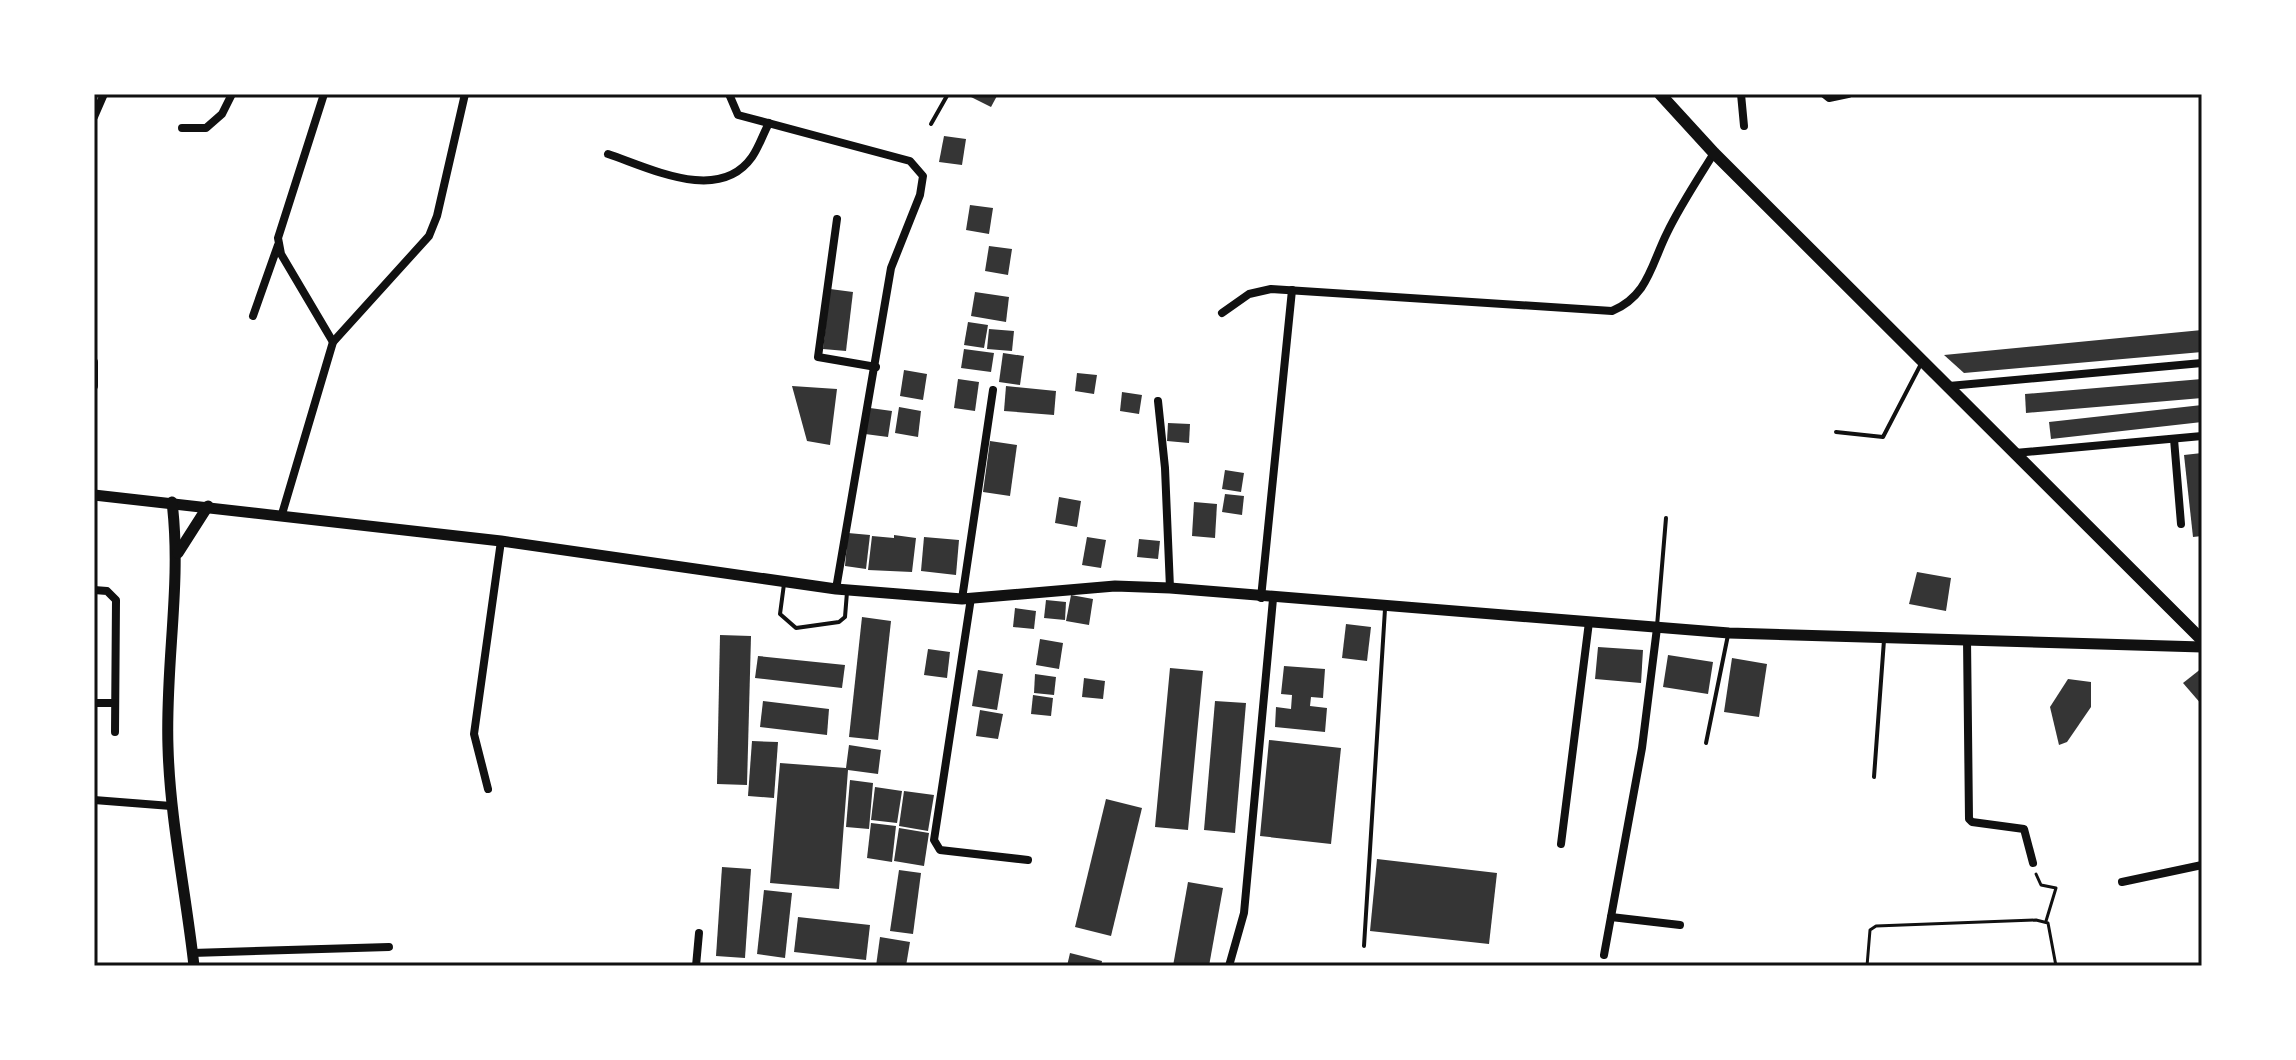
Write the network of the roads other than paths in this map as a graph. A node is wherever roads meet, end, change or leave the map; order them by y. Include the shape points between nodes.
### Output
1 (104, 94) edge
2 (232, 94) edge
3 (324, 94) edge
4 (465, 94) edge
5 (729, 94) edge
6 (948, 94) edge
7 (1660, 94) edge
8 (1741, 94) edge
9 (1848, 94) edge
10 (1826, 96) edge
11 (1673, 101) edge
12 (94, 117) edge
13 (769, 123) junction
14 (931, 124) dead end
15 (1744, 126) dead end
16 (182, 128) dead end
17 (1714, 153) junction
18 (608, 154) dead end
19 (837, 219) dead end
20 (278, 244) junction
21 (1292, 290) junction
22 (1222, 313) dead end
23 (253, 316) dead end
24 (333, 342) junction
25 (1923, 360) junction
26 (94, 362) edge
27 (2202, 363) edge
28 (876, 367) junction
29 (94, 386) edge
30 (1949, 386) junction
31 (993, 390) dead end
32 (1158, 401) dead end
33 (1836, 432) dead end
34 (2202, 436) edge
35 (2174, 439) junction
36 (2015, 453) junction
37 (94, 495) edge
38 (172, 502) junction
39 (208, 506) junction
40 (282, 514) junction
41 (1666, 518) dead end
42 (2181, 524) dead end
43 (501, 541) junction
44 (178, 553) junction
45 (784, 582) junction
46 (1170, 588) junction
47 (94, 590) edge
48 (841, 590) junction
49 (1267, 598) junction
50 (966, 599) junction
51 (1385, 606) junction
52 (1589, 622) junction
53 (1657, 628) junction
54 (1729, 633) junction
55 (1884, 637) junction
56 (1967, 639) junction
57 (2202, 640) edge
58 (2202, 647) edge
59 (94, 703) edge
60 (114, 703) junction
61 (115, 732) dead end
62 (1706, 743) dead end
63 (1874, 777) dead end
64 (488, 789) dead end
65 (94, 800) edge
66 (171, 806) junction
67 (1561, 844) dead end
68 (1028, 860) dead end
69 (2033, 863) road end
70 (2202, 865) edge
71 (2122, 882) dead end
72 (1611, 917) junction
73 (1680, 925) dead end
74 (699, 933) dead end
75 (1364, 946) dead end
76 (389, 947) dead end
77 (192, 953) junction
78 (1604, 955) dead end
79 (194, 966) edge
80 (696, 966) edge
81 (1229, 966) edge

1 - 12 street
2 - 16 street via 222,114 206,128
3 - 20 street
4 - 24 street via 429,236
5 - 13 street via 738,115
6 - 14 lane
7 - 11 main road
8 - 15 street
9 - 10 street
11 - 17 main road
13 - 18 street via 752,157 722,178 685,179
13 - 28 street via 910,161 923,176 891,268
17 - 21 street via 1667,233 1650,277 1630,304 1612,311
17 - 25 main road
19 - 28 street via 818,357
20 - 23 street
20 - 24 street
21 - 22 street via 1249,294
21 - 49 street
24 - 40 street
25 - 30 main road
25 - 33 lane via 1883,437
26 - 29 street
27 - 30 street
28 - 48 street via 859,437
30 - 36 main road
31 - 50 street
32 - 46 street via 1169,467
34 - 35 street
35 - 36 street
35 - 42 street
36 - 57 main road
37 - 38 street
38 - 39 street
38 - 44 street
39 - 40 street
39 - 44 street
40 - 43 street
41 - 53 lane
43 - 45 street
43 - 64 street via 474,734
44 - 66 street via 168,681
45 - 48 street
45 - 48 lane via 780,614 796,628 845,617
46 - 49 street
46 - 50 street via 1115,586
47 - 60 street via 107,591 116,600
48 - 50 street
49 - 51 street
49 - 81 street via 1244,913
50 - 68 street via 934,840 940,850
51 - 52 street
51 - 75 lane
52 - 53 street
52 - 67 street
53 - 54 street
53 - 72 street via 1642,748
54 - 55 street
54 - 62 lane
55 - 56 street
55 - 63 lane
56 - 58 street
56 - 69 street via 1968,815 1972,822 2024,829
59 - 60 street
60 - 61 street
65 - 66 street
66 - 77 street
70 - 71 street
72 - 73 street
72 - 78 street
74 - 80 street
76 - 77 street
77 - 79 street

